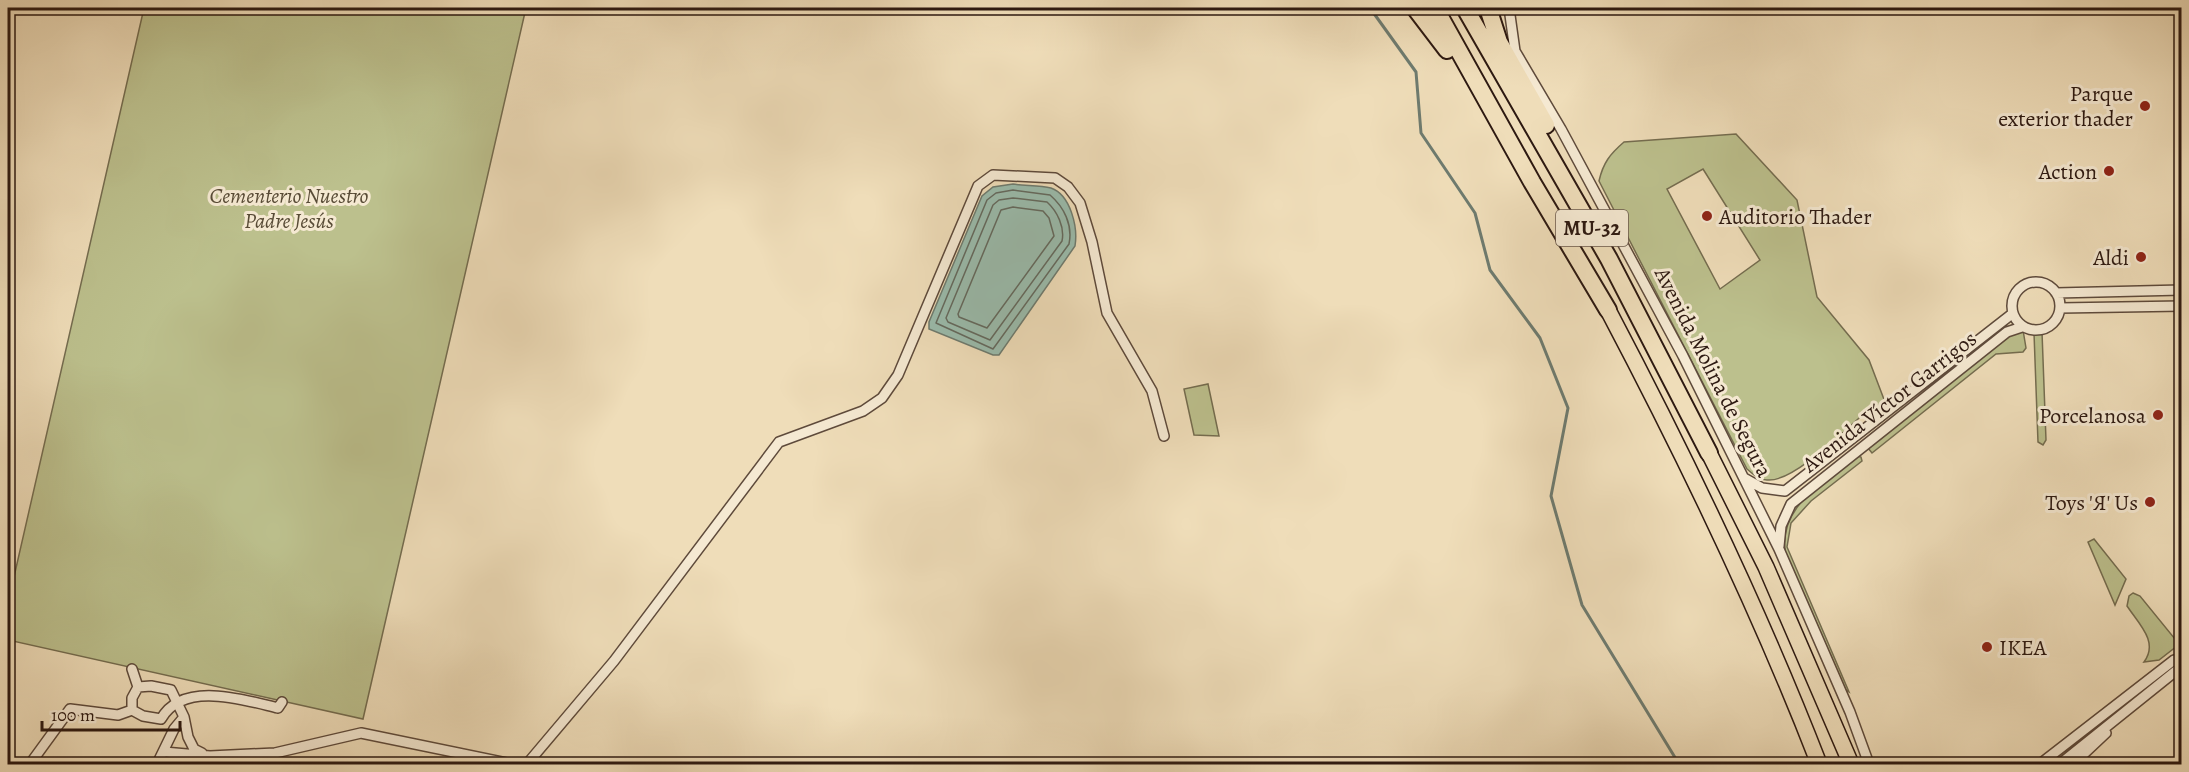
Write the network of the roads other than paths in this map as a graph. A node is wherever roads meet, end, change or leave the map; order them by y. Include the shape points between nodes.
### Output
1 (1415, 8) edge
2 (1435, 8) edge
3 (1442, 8) edge
4 (1465, 8) edge
5 (1488, 8) edge
6 (1509, 8) edge
7 (1532, 182) junction
8 (1609, 259) junction
9 (2181, 290) edge
10 (2056, 293) junction
11 (2181, 306) edge
12 (2060, 308) junction
13 (1608, 310) junction
14 (2012, 314) junction
15 (2022, 327) junction
16 (1164, 436) dead end
17 (1709, 453) joint
18 (1744, 478) junction
19 (1779, 549) junction
20 (2181, 658) edge
21 (2181, 666) edge
22 (132, 669) dead end
23 (138, 687) junction
24 (2156, 687) junction
25 (178, 702) junction
26 (282, 702) dead end
27 (132, 710) junction
28 (184, 717) junction
29 (161, 719) junction
30 (171, 738) junction
31 (164, 752) junction
32 (184, 754) junction
33 (210, 756) junction
34 (30, 765) edge
35 (157, 765) edge
36 (181, 765) edge
37 (512, 765) edge
38 (527, 765) edge
39 (1819, 765) edge
40 (1851, 765) edge
41 (1869, 765) edge
42 (2040, 765) edge
43 (2060, 765) edge
44 (2073, 765) edge

1 - 7 highway via 1441,39
2 - 7 highway
3 - 13 highway, MU-32
4 - 8 highway, MU-32
5 - 8 highway via 1499,42 1573,173
6 - 18 street, Avenida Molina de Segura via 1515,51 1683,356
7 - 13 highway
8 - 17 highway, MU-32
9 - 10 street
10 - 12 street
10 - 14 street via 2043,283 2024,285 2013,297
11 - 12 street
12 - 15 street via 2053,324 2046,328 2038,331
13 - 39 main road via 1718,533
14 - 15 street
14 - 18 street, Avenida Víctor Garrigos via 1785,491 1762,488
15 - 19 street, Avenida Víctor Garrigos via 2007,332 1791,504 1781,526
16 - 38 street via 1152,391 1107,313 1080,203 1055,178 993,175 978,186 898,375 882,398 863,411 780,442 614,661
17 - 40 main road, Avenida Molina de Segura via 1766,567
18 - 19 street, Avenida Molina de Segura
19 - 41 street, Avenida Molina de Segura
20 - 42 street
21 - 24 street
22 - 23 street
23 - 25 street via 171,690
23 - 27 street via 132,698
24 - 43 street
24 - 44 street
25 - 26 street via 207,696 278,708
25 - 28 street
25 - 29 street
27 - 29 street
27 - 34 street via 118,715 70,709
28 - 30 street
28 - 33 street via 194,749
29 - 30 street
30 - 31 street
31 - 32 street
31 - 35 street
32 - 33 street
32 - 36 street
33 - 37 street via 275,753 361,733

